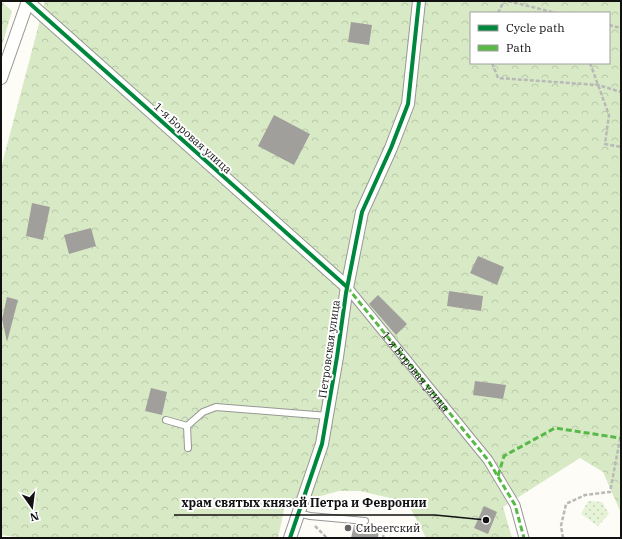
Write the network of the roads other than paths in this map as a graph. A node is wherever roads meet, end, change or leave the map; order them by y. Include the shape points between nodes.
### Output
1 (28, 1) edge
2 (420, 1) edge
3 (1, 78) edge
4 (347, 288) junction
5 (328, 416) junction
6 (166, 420) dead end
7 (187, 426) junction
8 (188, 448) dead end
9 (298, 513) junction
10 (365, 521) road end
11 (290, 538) edge
12 (524, 538) edge

1 - 3 street
1 - 4 street, 1-я Боровая улица
2 - 4 street, Петровская улица via 408,104 362,212
4 - 5 street, Петровская улица
4 - 12 street, 1-я Боровая улица via 488,460 515,504
5 - 7 lane via 216,407 202,412
5 - 9 street, Петровская улица via 322,444
6 - 7 lane
7 - 8 lane
9 - 10 lane
9 - 11 street, Петровская улица

